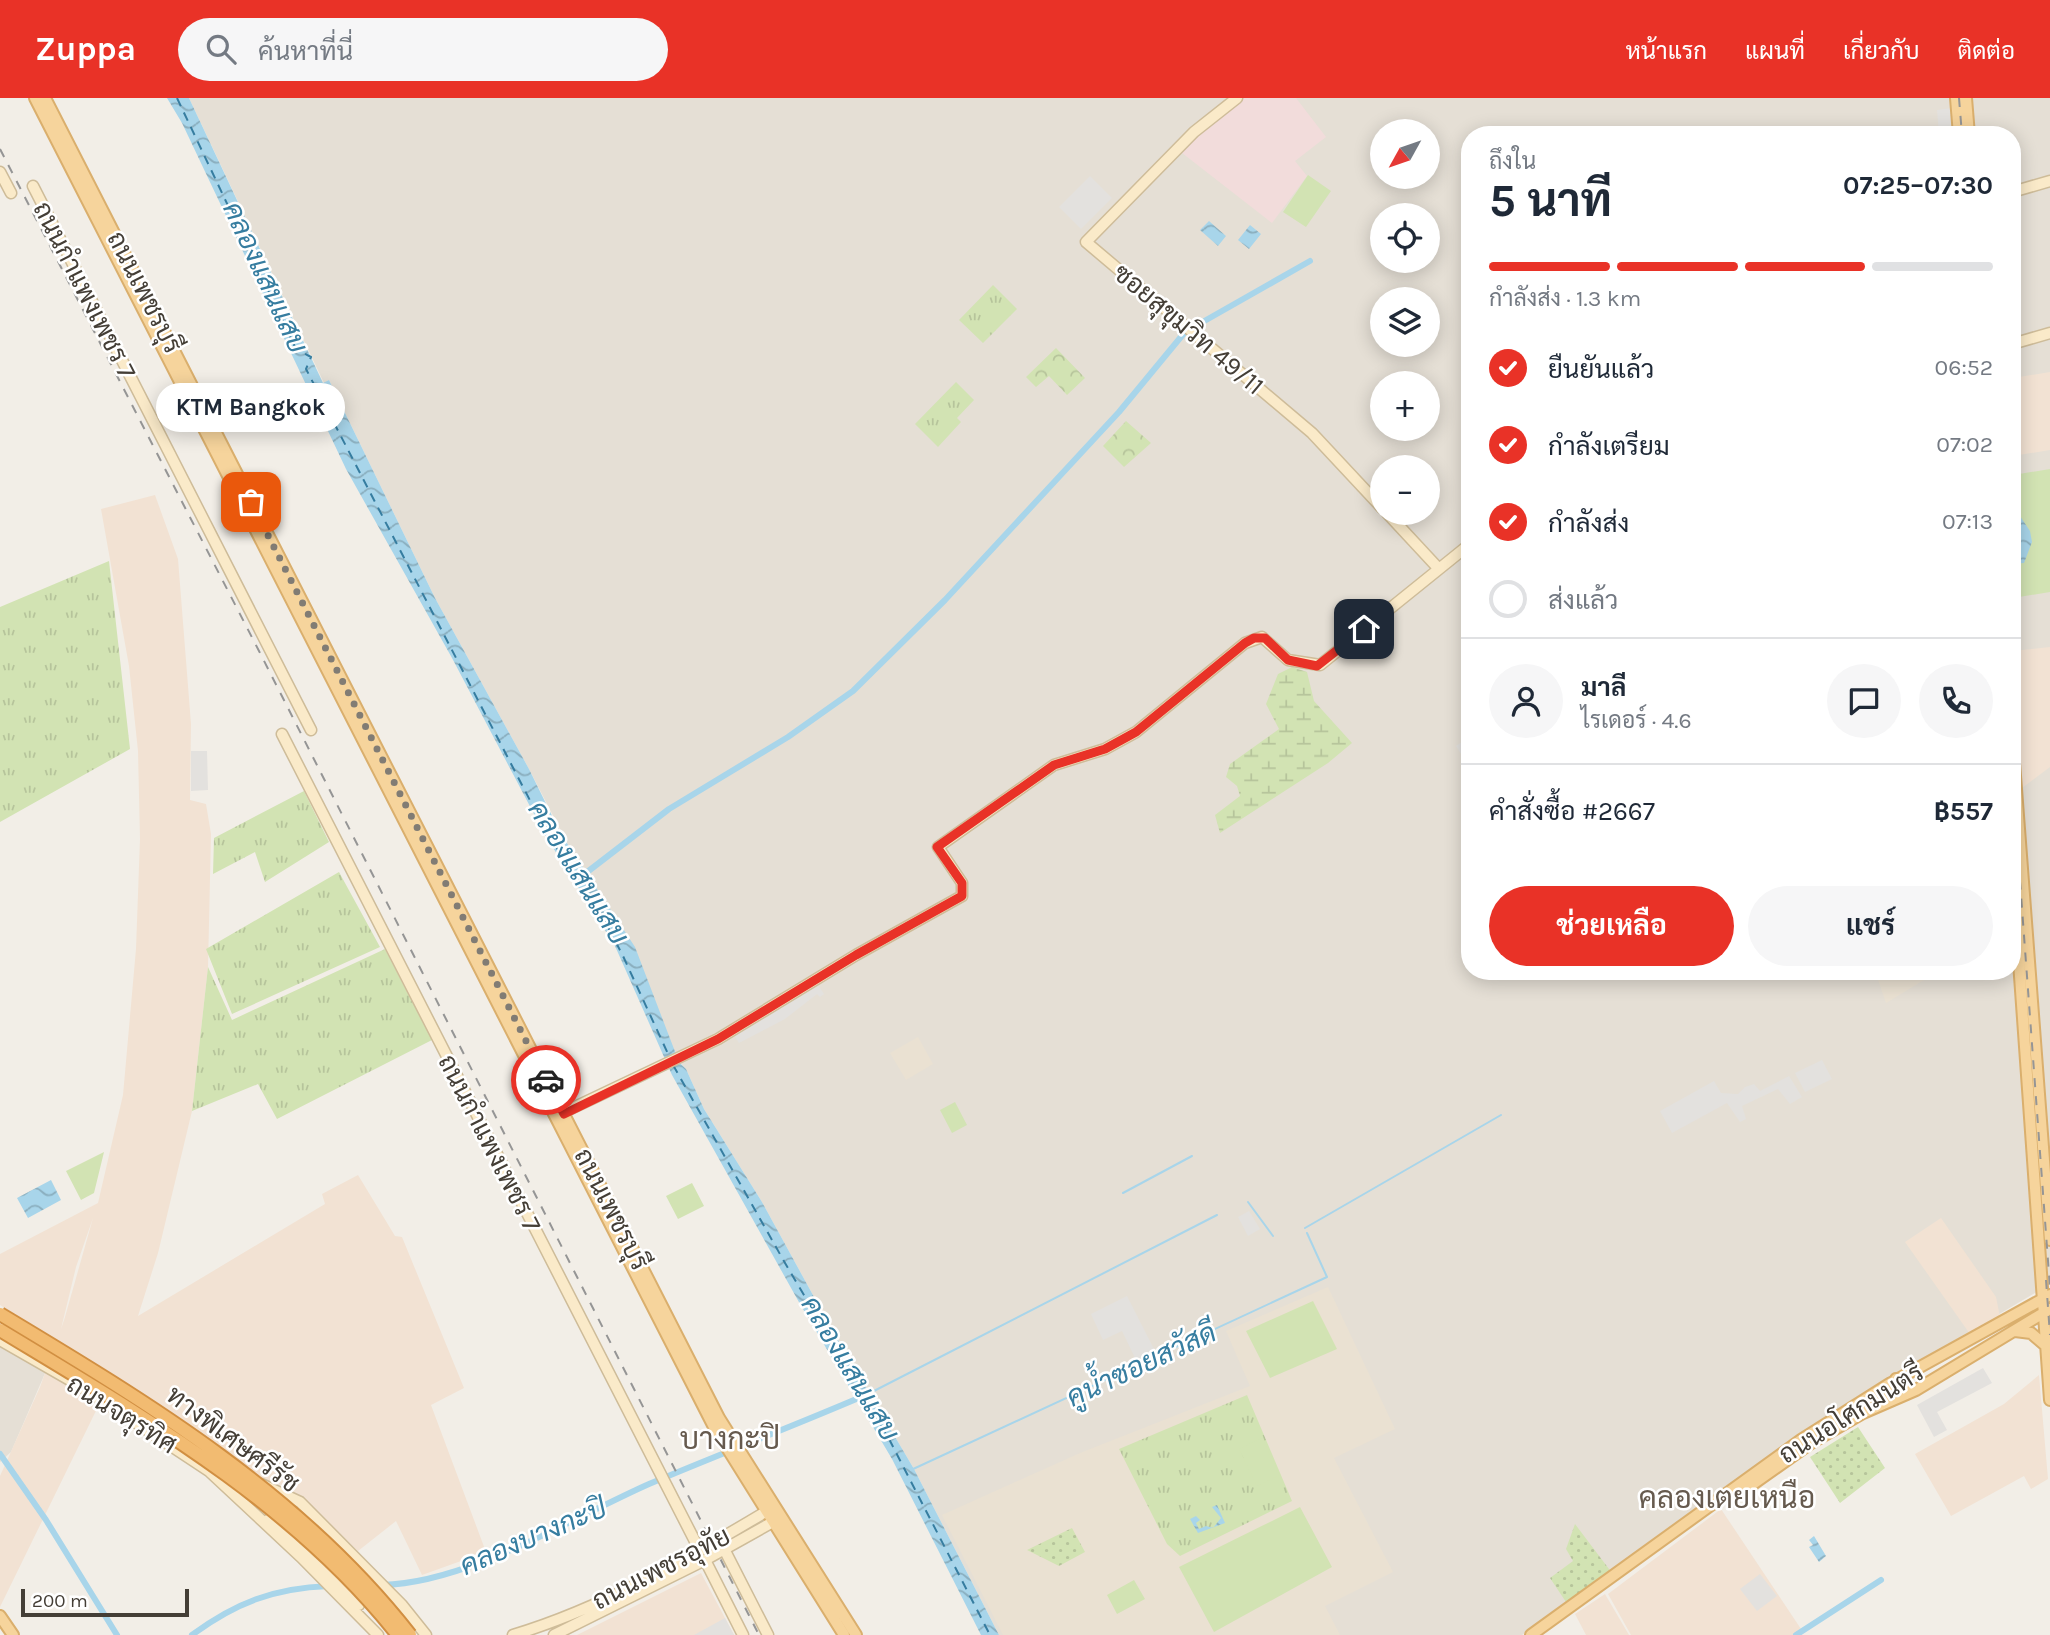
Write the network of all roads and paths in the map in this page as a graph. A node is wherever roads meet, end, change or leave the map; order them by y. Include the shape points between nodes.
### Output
1 (35, 98) edge
2 (45, 98) edge
3 (1237, 98) edge
4 (1956, 98) edge
5 (1966, 98) edge
6 (1958, 126) edge
7 (1968, 126) edge
8 (75, 166) junction
9 (0, 172) edge
10 (2050, 181) edge
11 (33, 186) dead end
12 (2021, 189) edge
13 (11, 193) dead end
14 (2050, 333) edge
15 (2021, 341) edge
16 (1370, 495) edge
17 (1398, 525) edge
18 (1461, 552) edge
19 (1440, 569) junction
20 (310, 730) dead end
21 (282, 734) dead end
22 (2021, 921) edge
23 (2027, 991) junction
24 (559, 1115) junction
25 (2050, 1240) edge
26 (2046, 1305) edge
27 (0, 1314) edge
28 (0, 1319) edge
29 (0, 1330) edge
30 (2015, 1331) junction
31 (0, 1340) edge
32 (2045, 1345) junction
33 (1896, 1379) junction
34 (2050, 1401) edge
35 (1868, 1410) junction
36 (251, 1481) junction
37 (774, 1517) junction
38 (748, 1522) junction
39 (755, 1532) junction
40 (722, 1544) junction
41 (702, 1555) junction
42 (306, 1557) junction
43 (0, 1616) edge
44 (0, 1625) edge
45 (398, 1630) edge
46 (7, 1635) edge
47 (13, 1635) edge
48 (377, 1635) edge
49 (386, 1635) edge
50 (408, 1635) edge
51 (426, 1635) edge
52 (513, 1635) edge
53 (554, 1635) edge
54 (743, 1635) edge
55 (768, 1635) edge
56 (844, 1635) edge
57 (856, 1635) edge
58 (1531, 1635) edge
59 (1541, 1635) edge

1 - 8 main road, ถนนเพชรบุรี
2 - 8 main road, ถนนเพชรบุรี
3 - 16 street, ซอยสุขุมวิท 49/11 via 1194,132 1086,242 1323,444
4 - 6 main road
5 - 7 main road
8 - 24 main road, ถนนเพชรบุรี
9 - 13 street, ถนนกำแพงเพชร 7
10 - 12 street
11 - 20 street, ถนนกำแพงเพชร 7
14 - 15 street
17 - 19 street
18 - 19 street
19 - 24 street via 1317,666 1288,660 1265,638 1254,638 1129,737 1054,765 937,847 962,883 962,896 742,1026
21 - 41 street, ถนนกำแพงเพชร 7
22 - 23 main road
23 - 25 main road
23 - 26 main road
24 - 37 main road, ถนนเพชรบุรี via 731,1448
26 - 30 main road, ถนนอโศกมนตรี
26 - 32 main road
26 - 33 main road, ถนนอโศกมนตรี
27 - 50 highway, ทางพิเศษศรีรัช, bridge via 153,1406 219,1453 321,1539
28 - 36 street, ถนนจตุรทิศ via 131,1397
29 - 45 highway, ทางพิเศษศรีรัช, bridge via 207,1460 311,1544
30 - 32 main road via 2031,1334
30 - 35 main road, ถนนอโศกมนตรี via 1916,1390
31 - 42 street, ถนนจตุรทิศ via 183,1452
32 - 34 main road
33 - 35 main road via 1904,1386
33 - 58 main road, ถนนอโศกมนตรี via 1794,1445
35 - 59 main road, ถนนอโศกมนตรี via 1803,1447
36 - 45 street, ถนนจตุรทิศ, bridge via 337,1560
36 - 51 street, ถนนจตุรทิศ via 281,1490 300,1502
37 - 38 street, ถนนเพชรอุทัย
37 - 39 street, ถนนเพชรอุทัย
37 - 56 main road, ถนนเพชรบุรี
37 - 57 main road, ถนนเพชรบุรี
38 - 39 street via 754,1524
38 - 40 street, ถนนเพชรอุทัย
39 - 40 street, ถนนเพชรอุทัย
40 - 41 street, ถนนเพชรอุทัย
40 - 55 street
41 - 52 street, ถนนเพชรอุทัย via 565,1617
41 - 53 street, ถนนเพชรอุทัย
41 - 54 street, ถนนกำแพงเพชร 7
42 - 48 street, ถนนจตุรทิศ
42 - 49 street, ถนนจตุรทิศ
43 - 47 main road
44 - 46 main road
45 - 49 street
45 - 50 street, ถนนจตุรทิศ

